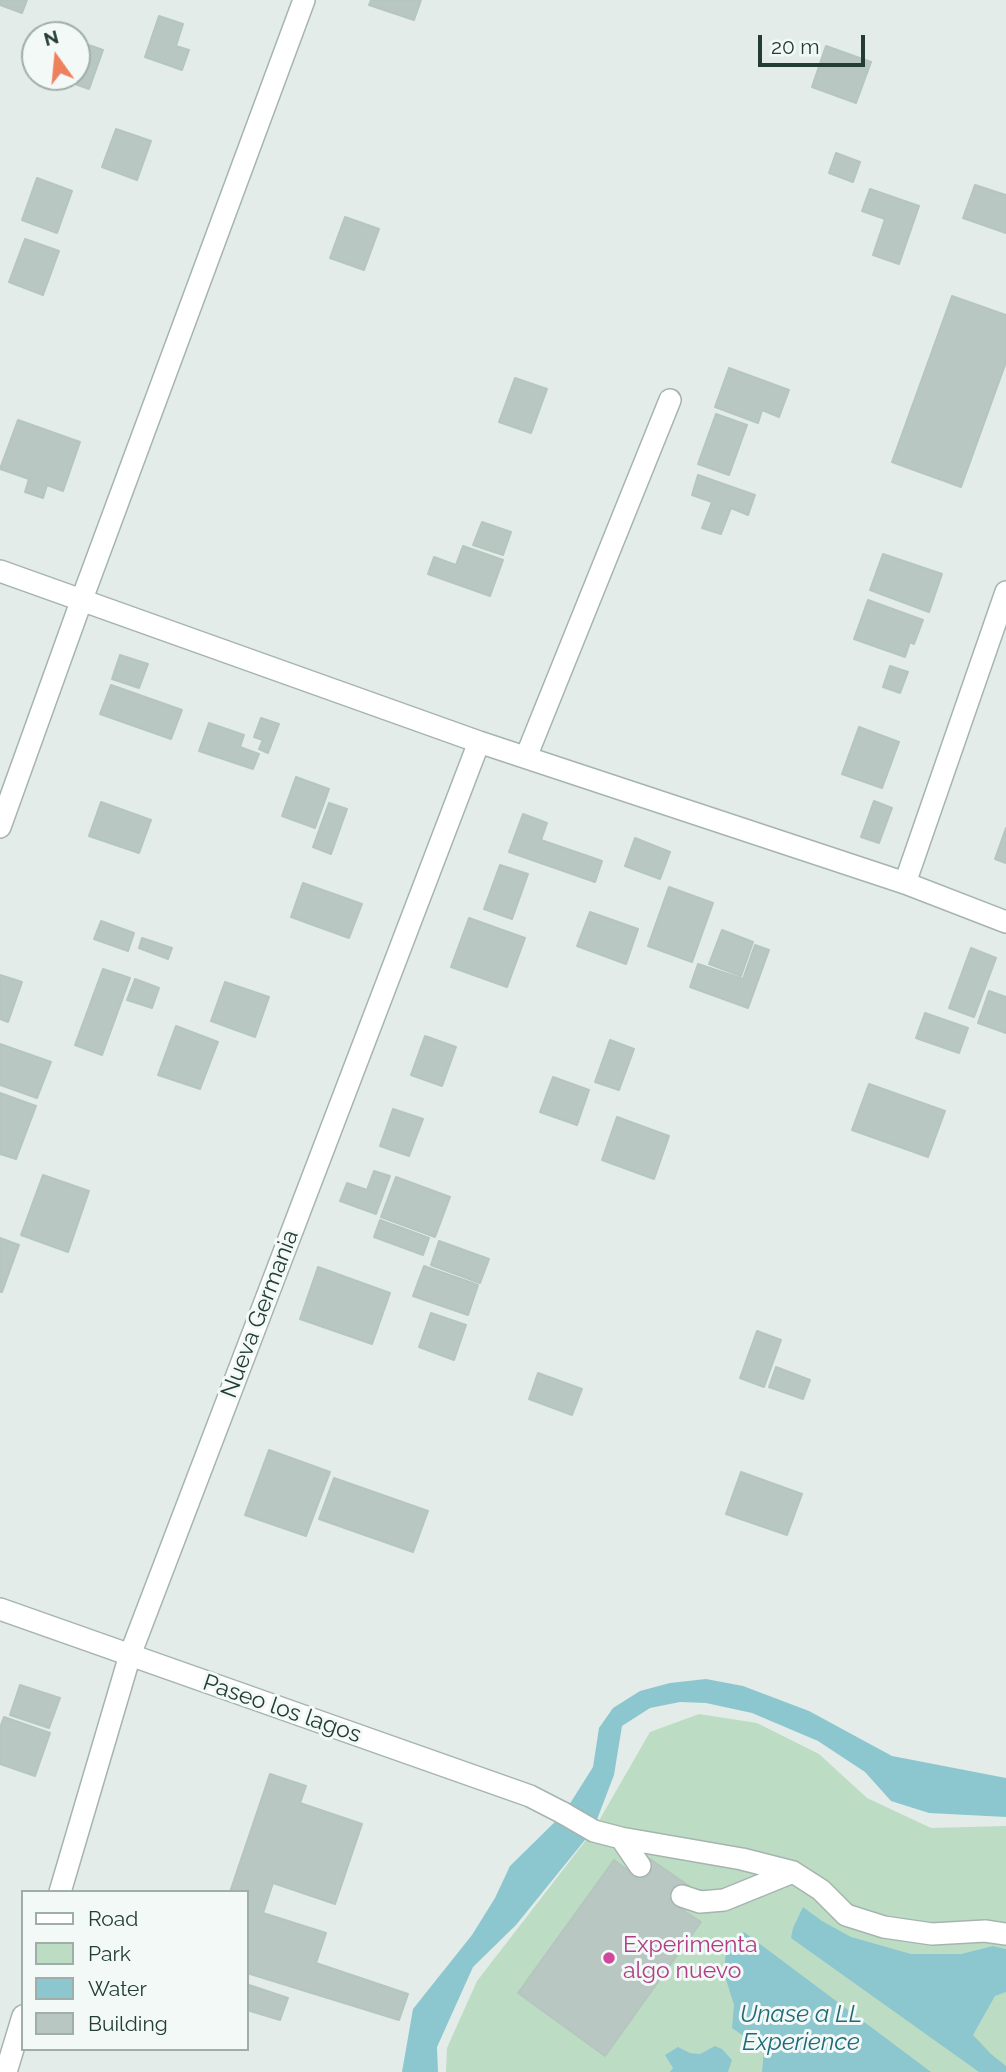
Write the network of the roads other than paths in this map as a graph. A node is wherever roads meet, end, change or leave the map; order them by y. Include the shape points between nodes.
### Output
1 (304, 0) edge
2 (670, 400) dead end
3 (0, 571) edge
4 (1006, 592) edge
5 (82, 599) junction
6 (479, 741) junction
7 (526, 757) junction
8 (0, 827) edge
9 (905, 883) junction
10 (1006, 922) edge
11 (0, 1609) edge
12 (130, 1655) junction
13 (621, 1838) junction
14 (640, 1866) dead end
15 (793, 1872) junction
16 (61, 1890) edge
17 (682, 1896) dead end
18 (1006, 1934) edge
19 (21, 2023) edge
20 (6, 2072) edge

1 - 5 street
2 - 7 street
3 - 5 street
4 - 9 street
5 - 6 street
5 - 8 street
6 - 7 street
6 - 12 street, Nueva Germania
7 - 9 street
9 - 10 street
11 - 12 street, Paseo los lagos
12 - 13 street, Paseo los lagos via 530,1796 594,1831
12 - 16 street, Nueva Germania
13 - 14 street
13 - 15 street, Paseo los lagos via 743,1858
15 - 17 street via 724,1900 700,1902
15 - 18 street, Paseo los lagos via 821,1890 846,1915 884,1927 932,1934
19 - 20 street

